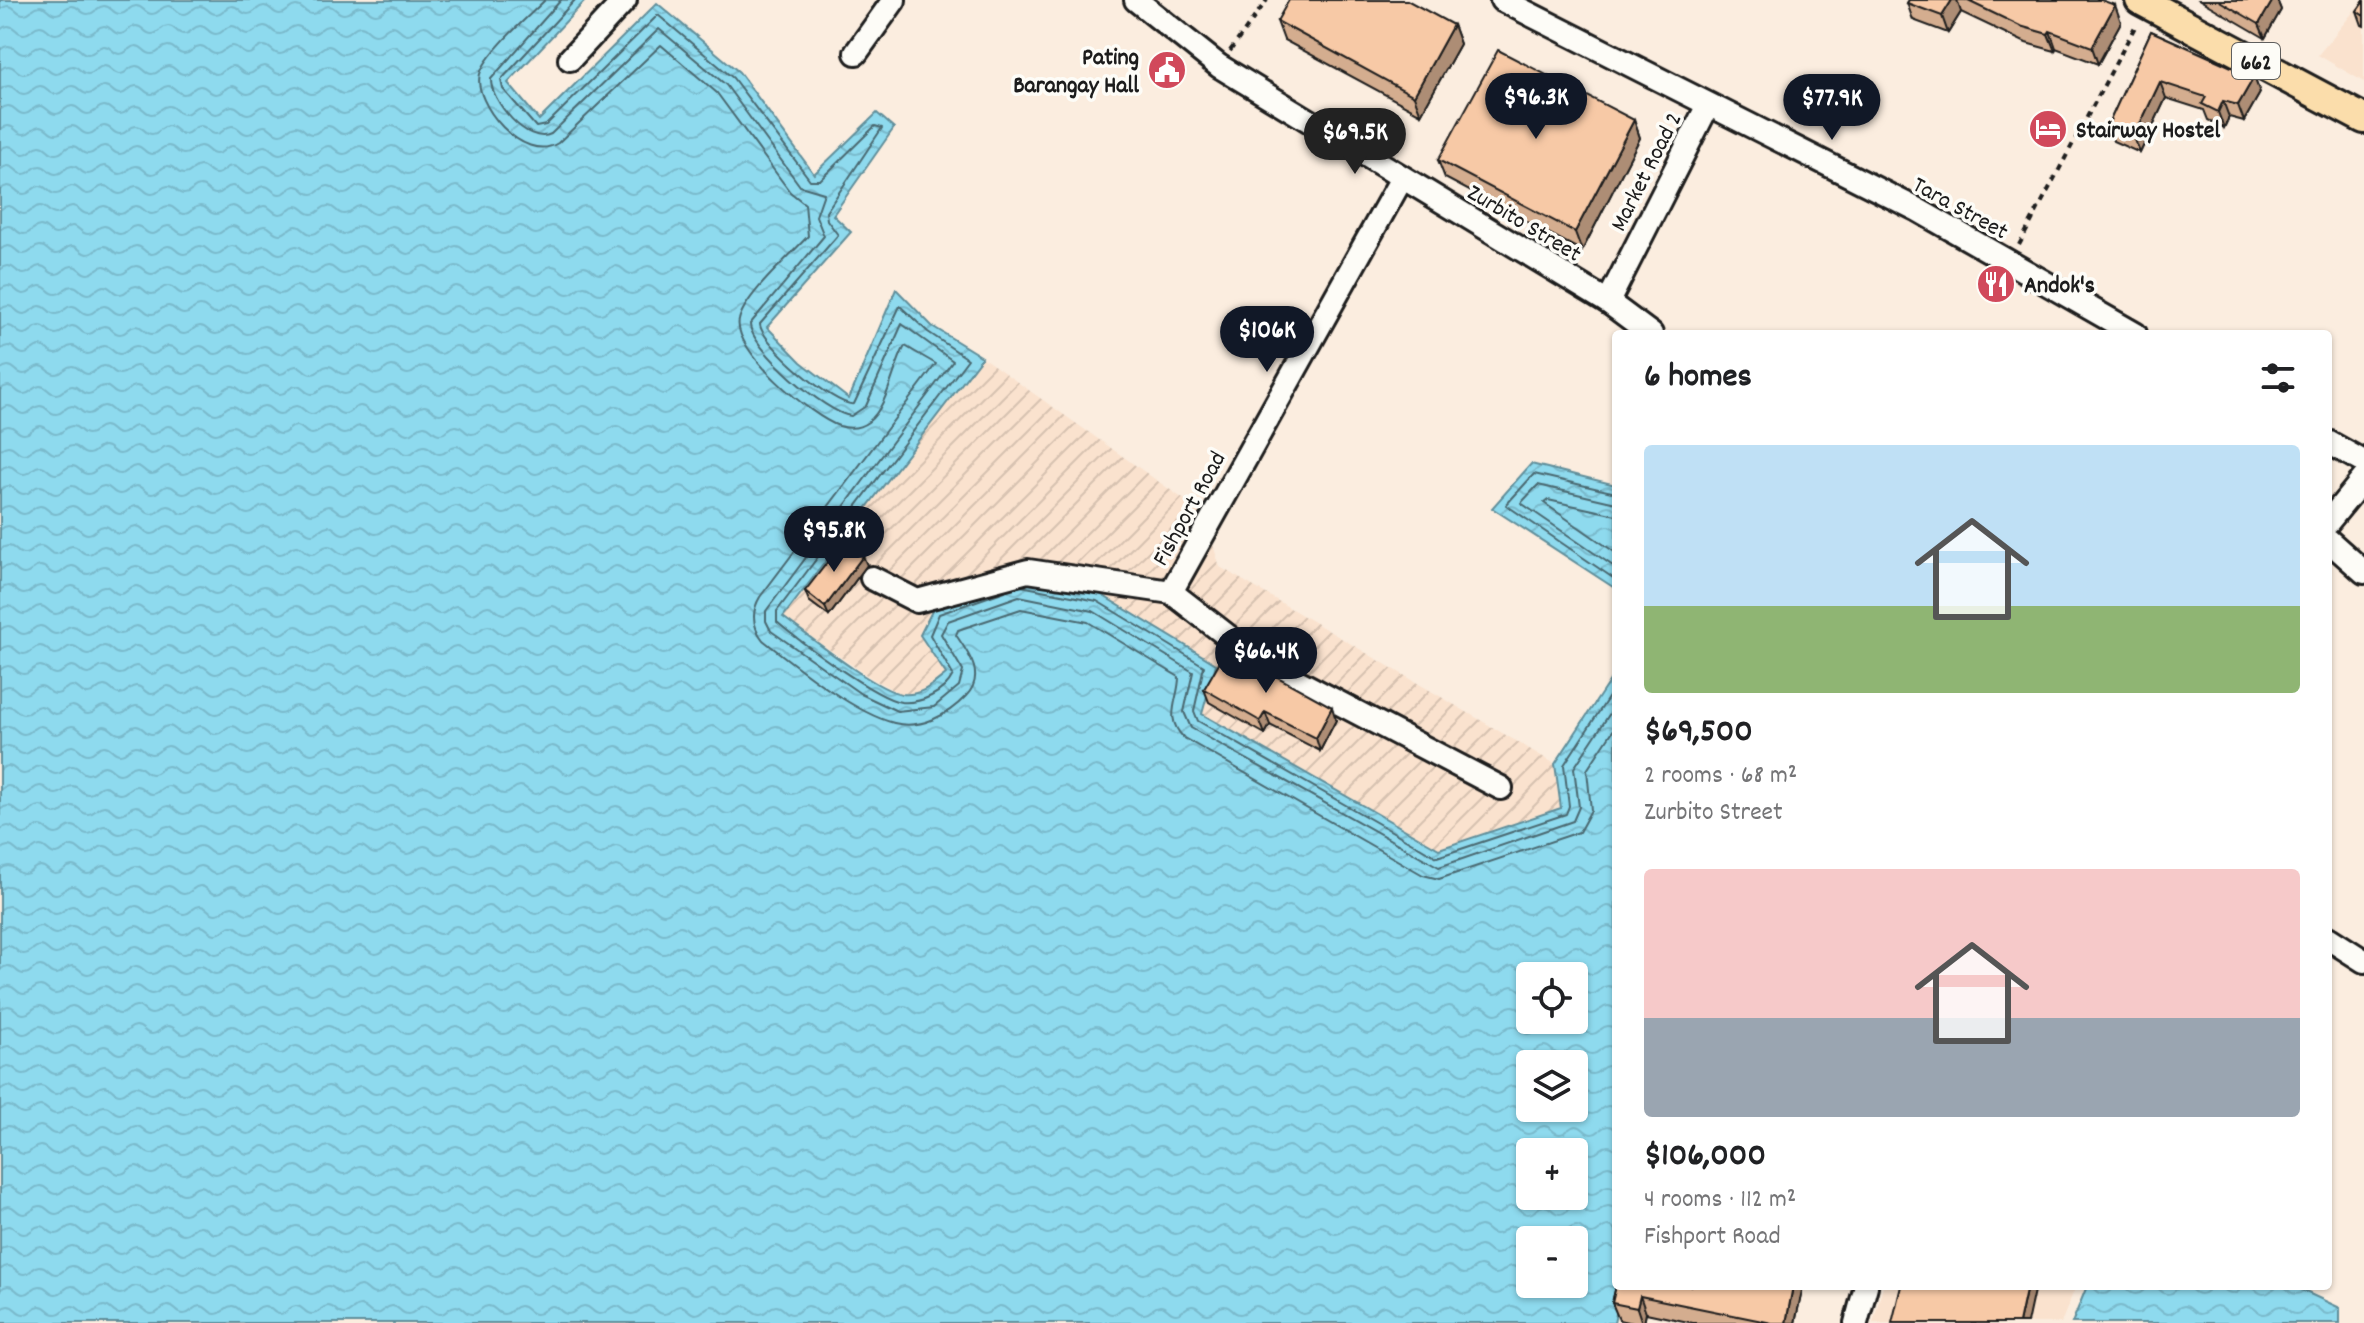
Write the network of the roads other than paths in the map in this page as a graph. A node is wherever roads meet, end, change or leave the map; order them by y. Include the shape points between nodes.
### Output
1 (625, 0) edge
2 (894, 0) edge
3 (1136, 0) edge
4 (1502, 0) edge
5 (2146, 1) edge
6 (856, 53) dead end
7 (570, 59) dead end
8 (1707, 107) junction
9 (2364, 119) edge
10 (1402, 178) junction
11 (1608, 302) junction
12 (1646, 330) edge
13 (2128, 330) edge
14 (2332, 444) edge
15 (2364, 462) edge
16 (2364, 478) edge
17 (2332, 517) edge
18 (2332, 544) edge
19 (2364, 572) edge
20 (872, 578) dead end
21 (1171, 592) junction
22 (1501, 788) dead end
23 (2332, 941) edge
24 (2364, 961) edge
25 (1862, 1290) edge
26 (1856, 1323) edge

1 - 7 street
2 - 6 street
3 - 10 street, Zurbito Street via 1219,66
4 - 8 street, Tara Street
5 - 9 main road, 662
8 - 11 street, Market Road 2
8 - 13 street, Tara Street via 1918,210
10 - 11 street, Zurbito Street
10 - 21 street, Fishport Road
11 - 12 street, Zurbito Street
14 - 15 street
16 - 17 street
18 - 19 street
20 - 21 street, Fishport Road via 917,601 1028,571
21 - 22 street via 1261,662
23 - 24 street
25 - 26 street

